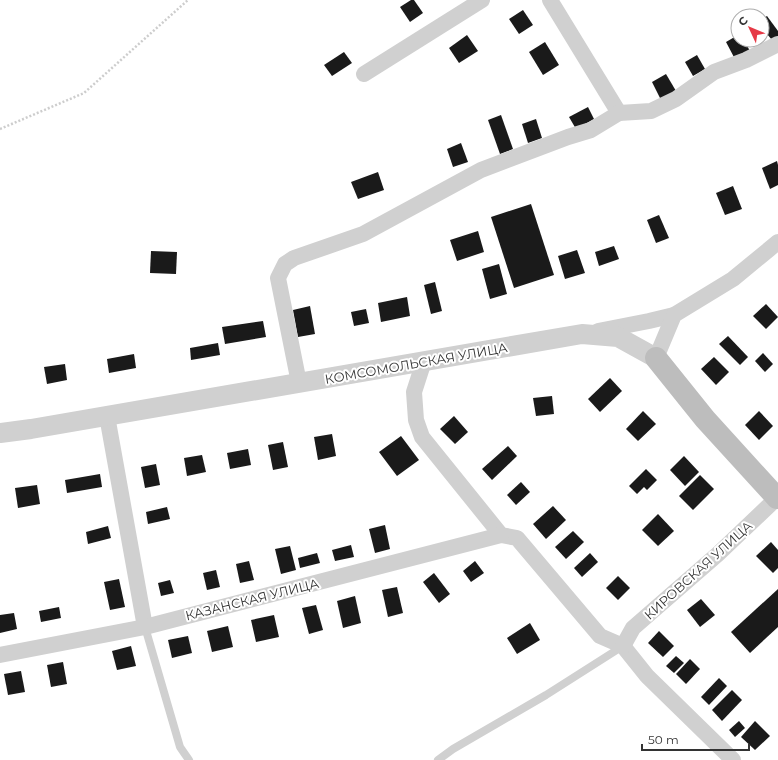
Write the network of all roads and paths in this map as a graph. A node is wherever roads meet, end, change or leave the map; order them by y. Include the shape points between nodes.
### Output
1 (188, 0) edge
2 (482, 0) edge
3 (550, 0) edge
4 (778, 44) edge
5 (364, 74) dead end
6 (619, 113) junction
7 (0, 128) edge
8 (778, 242) edge
9 (674, 315) junction
10 (582, 334) junction
11 (656, 358) junction
12 (424, 362) junction
13 (299, 383) junction
14 (107, 416) junction
15 (0, 433) edge
16 (778, 498) edge
17 (501, 535) junction
18 (145, 627) junction
19 (623, 646) junction
20 (0, 655) edge
21 (189, 760) edge
22 (438, 760) edge
23 (733, 760) edge

1 - 7 path via 84,93
2 - 5 street
3 - 6 street
4 - 6 street via 714,72 676,99 651,111
6 - 13 street via 591,130 481,170 363,234 294,258 284,264 278,278
8 - 9 street via 733,279
9 - 10 street
9 - 11 street
10 - 11 street, КОМСОМОЛЬСКАЯ УЛИЦА via 618,337
10 - 12 street, КОМСОМОЛЬСКАЯ УЛИЦА
11 - 16 main road via 705,419
12 - 13 street, КОМСОМОЛЬСКАЯ УЛИЦА
12 - 17 street via 414,392 416,420 422,436
13 - 14 street, КОМСОМОЛЬСКАЯ УЛИЦА
14 - 15 street, КОМСОМОЛЬСКАЯ УЛИЦА
14 - 18 street
16 - 19 street, КИРОВСКАЯ УЛИЦА via 633,628
17 - 18 street, КАЗАНСКАЯ УЛИЦА
17 - 19 street via 517,538 600,636
18 - 20 street, КАЗАНСКАЯ УЛИЦА
18 - 21 lane via 180,747
19 - 22 lane
19 - 23 street via 647,676

